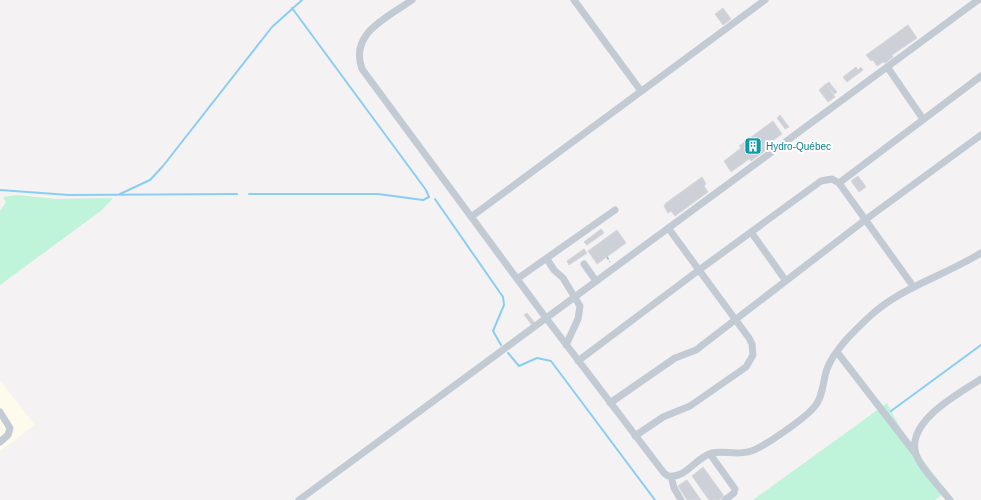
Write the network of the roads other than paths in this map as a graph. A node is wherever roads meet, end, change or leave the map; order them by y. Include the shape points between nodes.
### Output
1 (412, 0) edge
2 (574, 0) edge
3 (765, 0) edge
4 (978, 0) edge
5 (888, 68) junction
6 (981, 76) edge
7 (641, 91) junction
8 (923, 119) junction
9 (981, 135) edge
10 (839, 183) junction
11 (615, 210) dead end
12 (471, 217) junction
13 (865, 220) junction
14 (669, 229) junction
15 (751, 232) junction
16 (981, 253) edge
17 (546, 258) junction
18 (584, 264) dead end
19 (699, 270) junction
20 (517, 279) junction
21 (786, 280) junction
22 (596, 281) junction
23 (913, 286) junction
24 (576, 296) junction
25 (546, 318) junction
26 (735, 320) junction
27 (566, 345) junction
28 (837, 352) junction
29 (578, 361) junction
30 (981, 379) edge
31 (610, 403) junction
32 (0, 412) edge
33 (635, 436) junction
34 (0, 442) edge
35 (710, 454) junction
36 (917, 457) junction
37 (671, 476) junction
38 (299, 500) edge
39 (681, 500) edge
40 (725, 500) edge
41 (950, 500) edge

1 - 12 lane via 367,32 361,45 360,62 366,74
2 - 7 lane
3 - 7 lane
4 - 5 lane
5 - 8 lane
5 - 14 lane
6 - 8 lane
7 - 12 lane
8 - 10 lane
9 - 13 lane
10 - 13 lane
10 - 15 lane via 832,179 821,181
11 - 17 lane
12 - 20 lane
13 - 21 lane
13 - 23 lane
14 - 19 lane
14 - 22 lane
15 - 19 lane
15 - 21 lane
16 - 23 lane via 956,268
17 - 20 lane
17 - 24 lane
18 - 22 lane
19 - 26 lane
19 - 29 lane
20 - 25 lane
21 - 26 lane
22 - 24 lane
23 - 28 lane via 877,310
24 - 25 lane
24 - 27 lane via 580,312
25 - 27 lane
25 - 38 lane
26 - 31 lane via 696,350 675,358
26 - 33 lane via 752,344 753,355 746,367 690,406 662,417
27 - 29 lane
28 - 35 lane via 827,369 819,401 809,412 763,446 742,453
28 - 36 lane
29 - 31 lane
30 - 36 lane via 927,418 915,443
31 - 33 lane
32 - 34 lane via 10,428 8,435
33 - 37 lane via 664,473
35 - 37 lane via 682,473
35 - 40 lane via 735,488 734,493
36 - 41 lane
37 - 39 lane

